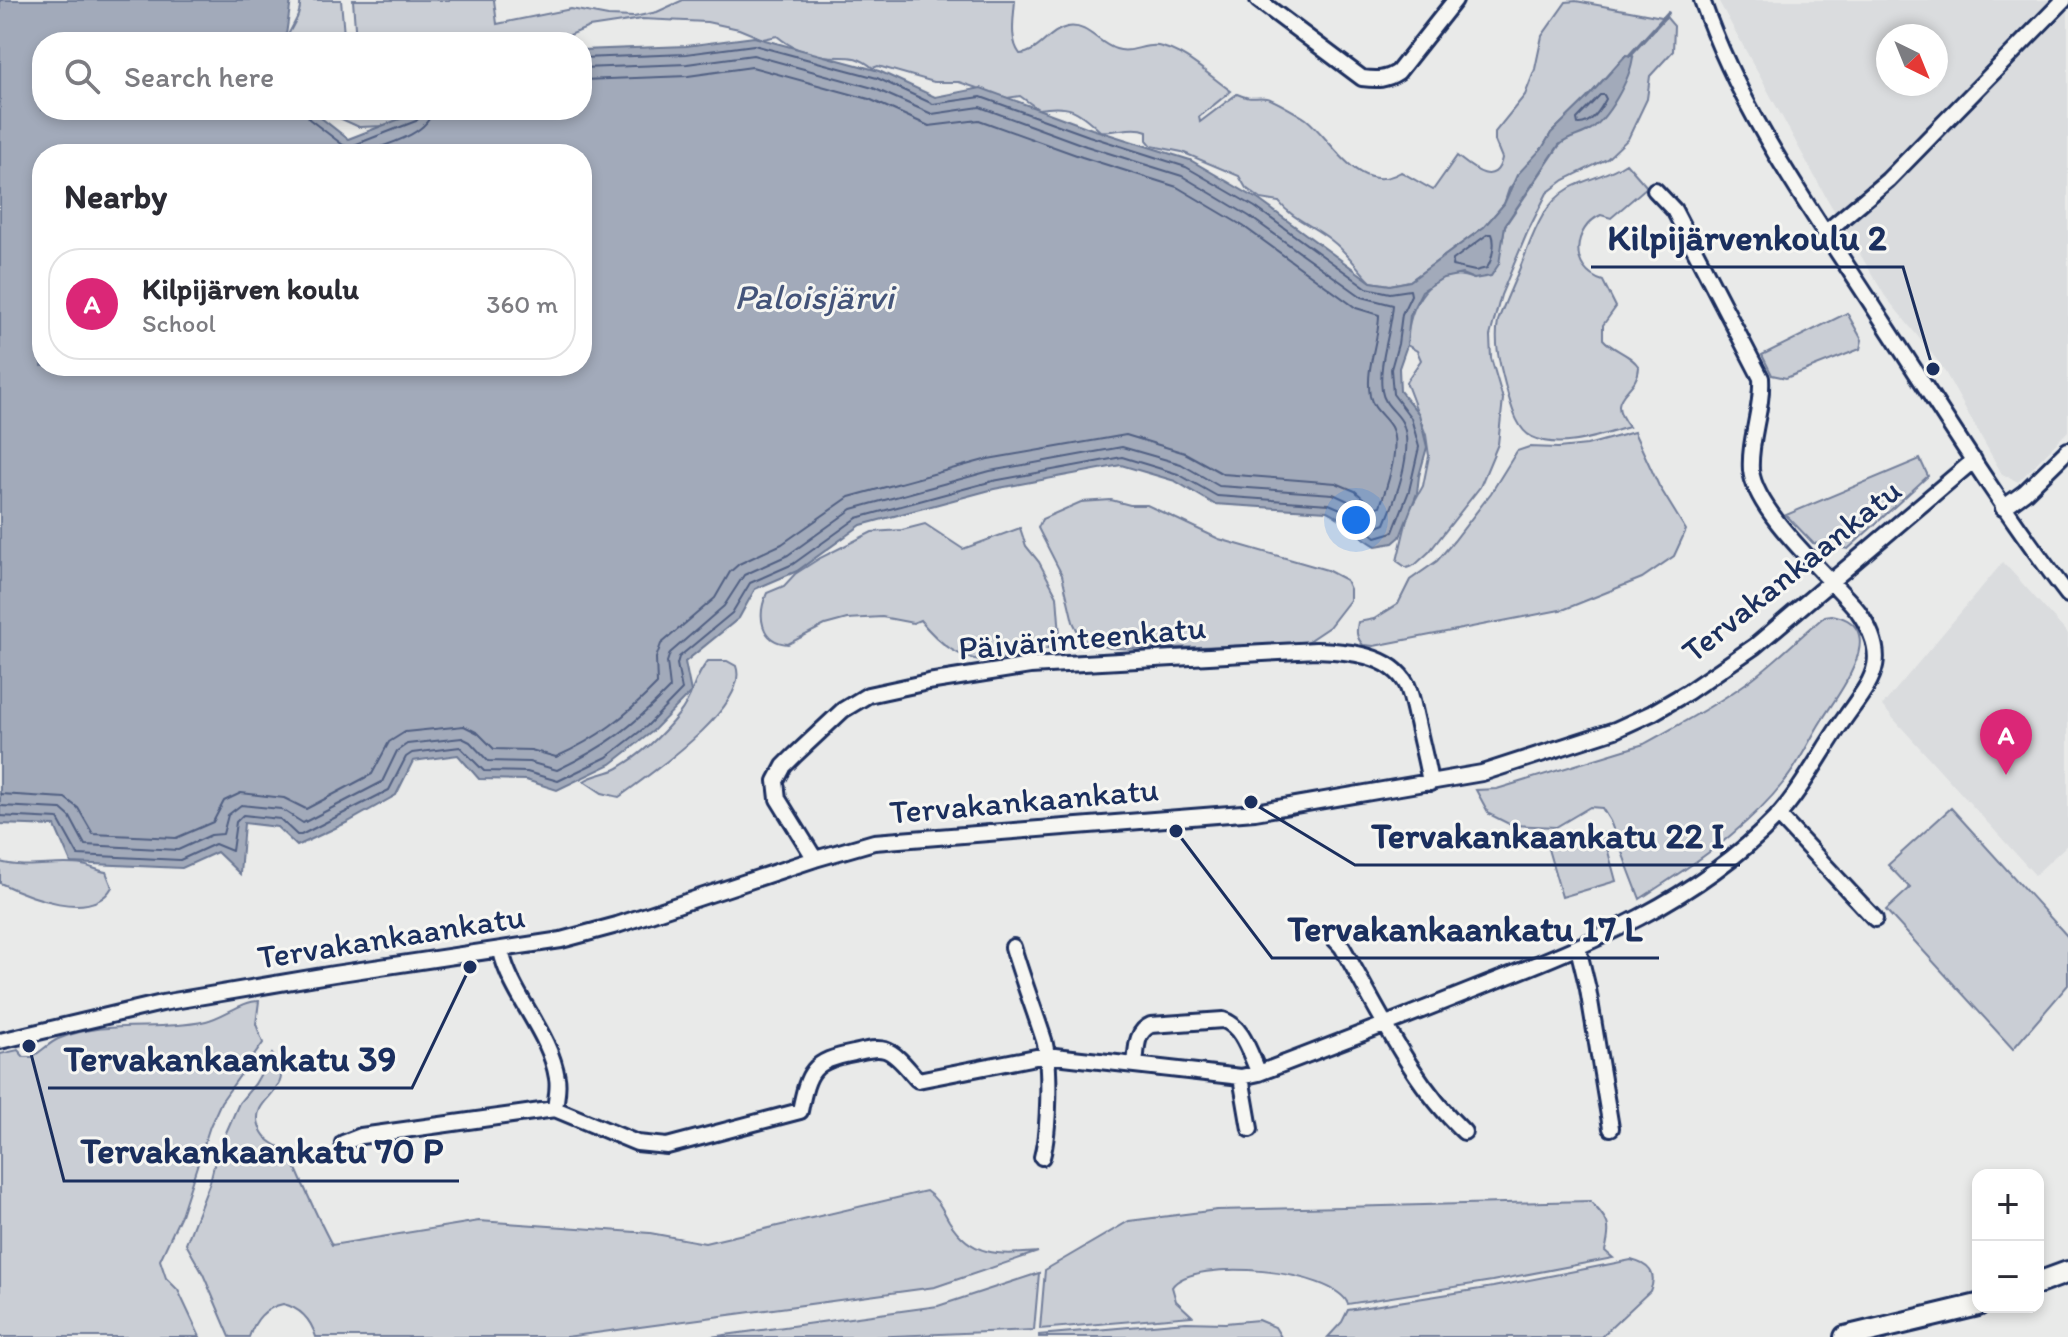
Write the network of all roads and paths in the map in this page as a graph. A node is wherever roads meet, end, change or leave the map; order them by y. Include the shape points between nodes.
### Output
1 (1258, 0) edge
2 (1455, 0) edge
3 (1702, 0) edge
4 (2064, 0) edge
5 (1655, 190) dead end
6 (1826, 232) junction
7 (2068, 450) edge
8 (1974, 460) junction
9 (2003, 508) junction
10 (1831, 579) junction
11 (2068, 595) edge
12 (1430, 783) junction
13 (1778, 815) junction
14 (815, 859) junction
15 (1875, 919) dead end
16 (1328, 932) dead end
17 (1013, 947) dead end
18 (1578, 948) junction
19 (501, 951) junction
20 (1387, 1024) junction
21 (0, 1041) edge
22 (1046, 1055) junction
23 (1135, 1065) junction
24 (1259, 1073) junction
25 (1241, 1077) junction
26 (555, 1109) junction
27 (1611, 1128) dead end
28 (1250, 1129) dead end
29 (1464, 1132) dead end
30 (343, 1143) dead end
31 (1042, 1157) dead end
32 (2068, 1272) edge
33 (2044, 1281) edge
34 (1972, 1306) edge
35 (1845, 1337) edge

1 - 2 street via 1362,78 1375,80 1398,72
3 - 6 street via 1737,83
4 - 6 street via 1888,180
5 - 10 street via 1674,210 1761,378 1751,463 1757,492 1770,514
6 - 8 street
7 - 9 street
8 - 9 street
8 - 10 street, Tervakankaankatu
9 - 11 street
10 - 12 street, Tervakankaankatu via 1755,646 1652,713 1521,761
10 - 13 street via 1868,626 1877,658 1860,697
12 - 14 street, Tervakankaankatu via 1255,812 874,842
12 - 14 street, Päivärinteenkatu via 1404,681 1373,659 1347,651 1030,666 881,691 834,718 784,766 776,781 778,799
13 - 15 street
13 - 18 street via 1752,841 1677,896
14 - 19 street, Tervakankaankatu via 617,925
16 - 20 street
17 - 22 street
18 - 20 street
18 - 27 street
19 - 21 street, Tervakankaankatu via 162,1003
19 - 26 street via 555,1066
20 - 24 street
20 - 29 street via 1447,1116
22 - 23 street
22 - 26 street via 918,1080 885,1050 830,1058 808,1078 800,1111 667,1146 637,1143
22 - 31 street via 1048,1134
23 - 24 street via 1143,1028 1223,1020 1237,1029
23 - 25 street
24 - 25 street
25 - 28 street
26 - 30 street via 361,1136
32 - 33 street
34 - 35 street

